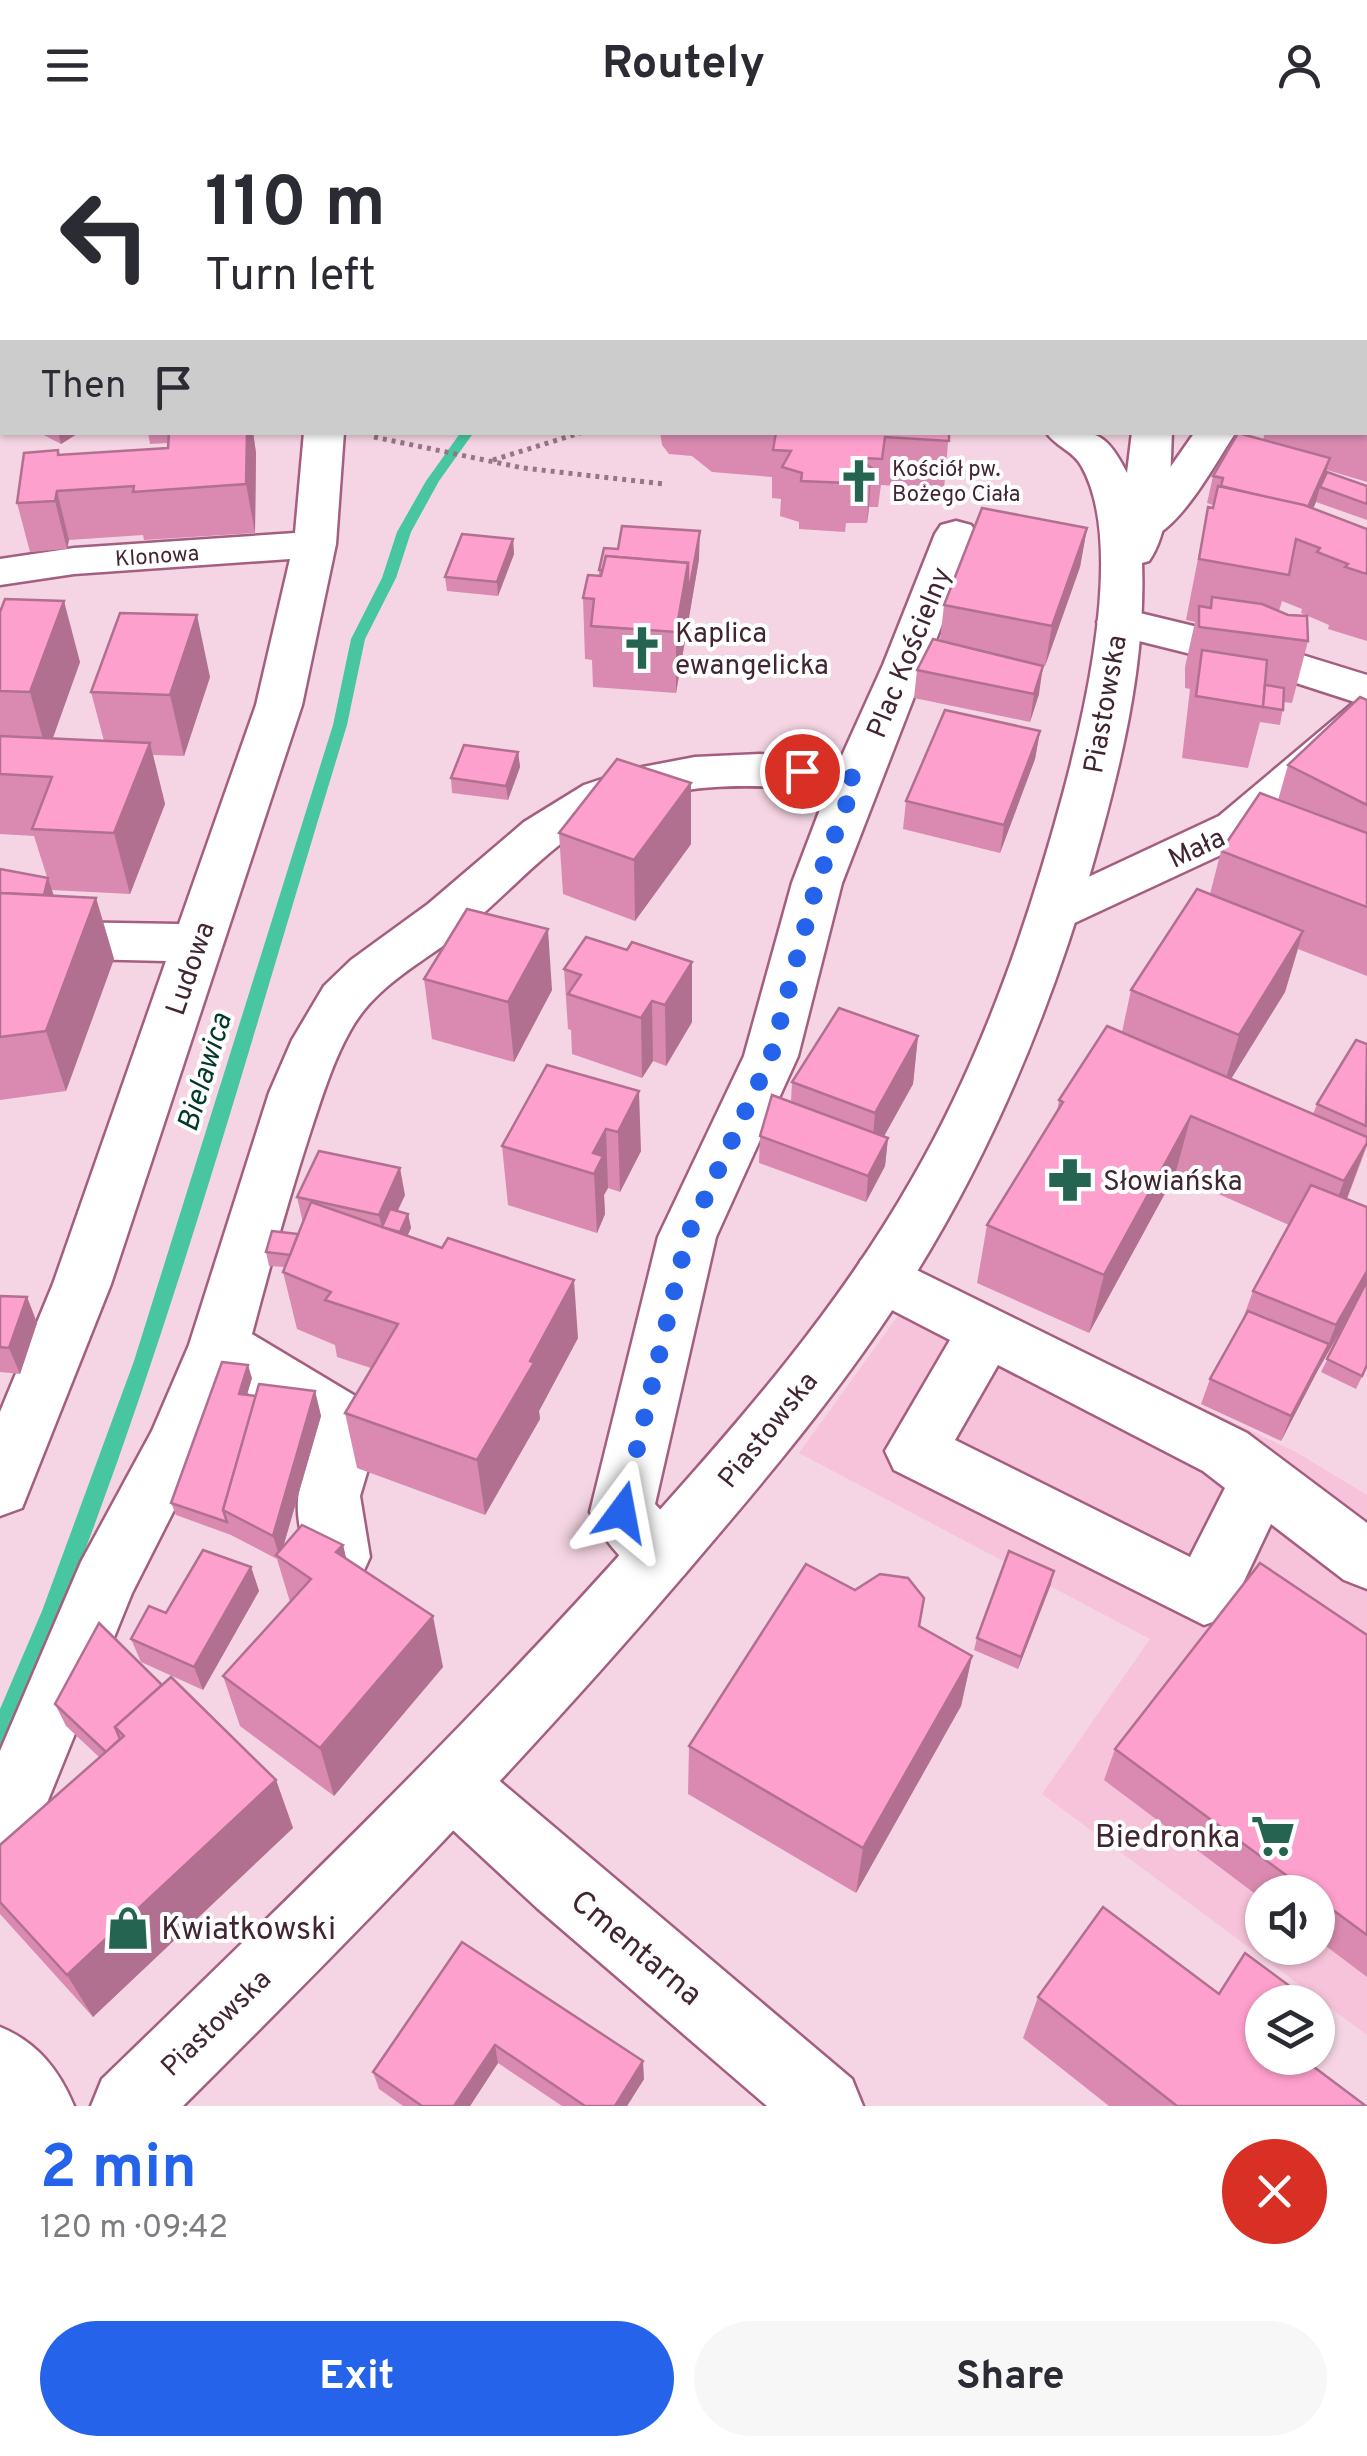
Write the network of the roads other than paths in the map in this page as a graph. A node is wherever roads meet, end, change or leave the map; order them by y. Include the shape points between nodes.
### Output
1 (324, 435) edge
2 (1072, 435) edge
3 (1086, 435) edge
4 (1138, 435) edge
5 (1151, 435) edge
6 (1214, 435) edge
7 (1142, 526) junction
8 (956, 534) dead end
9 (316, 544) junction
10 (0, 572) edge
11 (1121, 604) junction
12 (1367, 692) edge
13 (1367, 716) edge
14 (856, 778) junction
15 (1054, 914) junction
16 (0, 938) edge
17 (198, 943) junction
18 (882, 1277) junction
19 (987, 1330) junction
20 (218, 1345) junction
21 (1262, 1480) junction
22 (0, 1488) edge
23 (661, 1556) junction
24 (338, 1557) edge
25 (1367, 1560) edge
26 (452, 1784) junction
27 (0, 1833) edge
28 (0, 2064) edge
29 (36, 2106) edge
30 (130, 2106) edge
31 (825, 2106) edge

1 - 9 street, Ludowa
2 - 11 street, Piastowska via 1092,450 1107,478
3 - 4 street
5 - 7 street, Piastowska
6 - 7 street, Piastowska
7 - 11 street, Piastowska
8 - 14 street, Plac Kościelny
9 - 10 street, Klonowa
9 - 17 street, Ludowa via 280,706
11 - 12 street
11 - 15 street, Piastowska via 1095,761
13 - 15 street, Mała via 1236,828
14 - 20 street via 774,768 718,770 600,796 370,972 334,1012 311,1055 264,1185
14 - 23 street, Plac Kościelny via 817,883 771,1056 687,1237 622,1512
15 - 18 street, Piastowska via 961,1136
16 - 17 street
17 - 22 street, Ludowa via 82,1284
18 - 19 street
18 - 23 street, Piastowska via 818,1367
19 - 21 street via 1225,1452
19 - 21 street via 916,1452 1204,1596
20 - 24 street via 335,1415 341,1456 329,1496
20 - 27 street via 104,1583
21 - 25 street
23 - 26 street, Piastowska
26 - 30 street, Piastowska
26 - 31 street, Cmentarna
28 - 29 street

